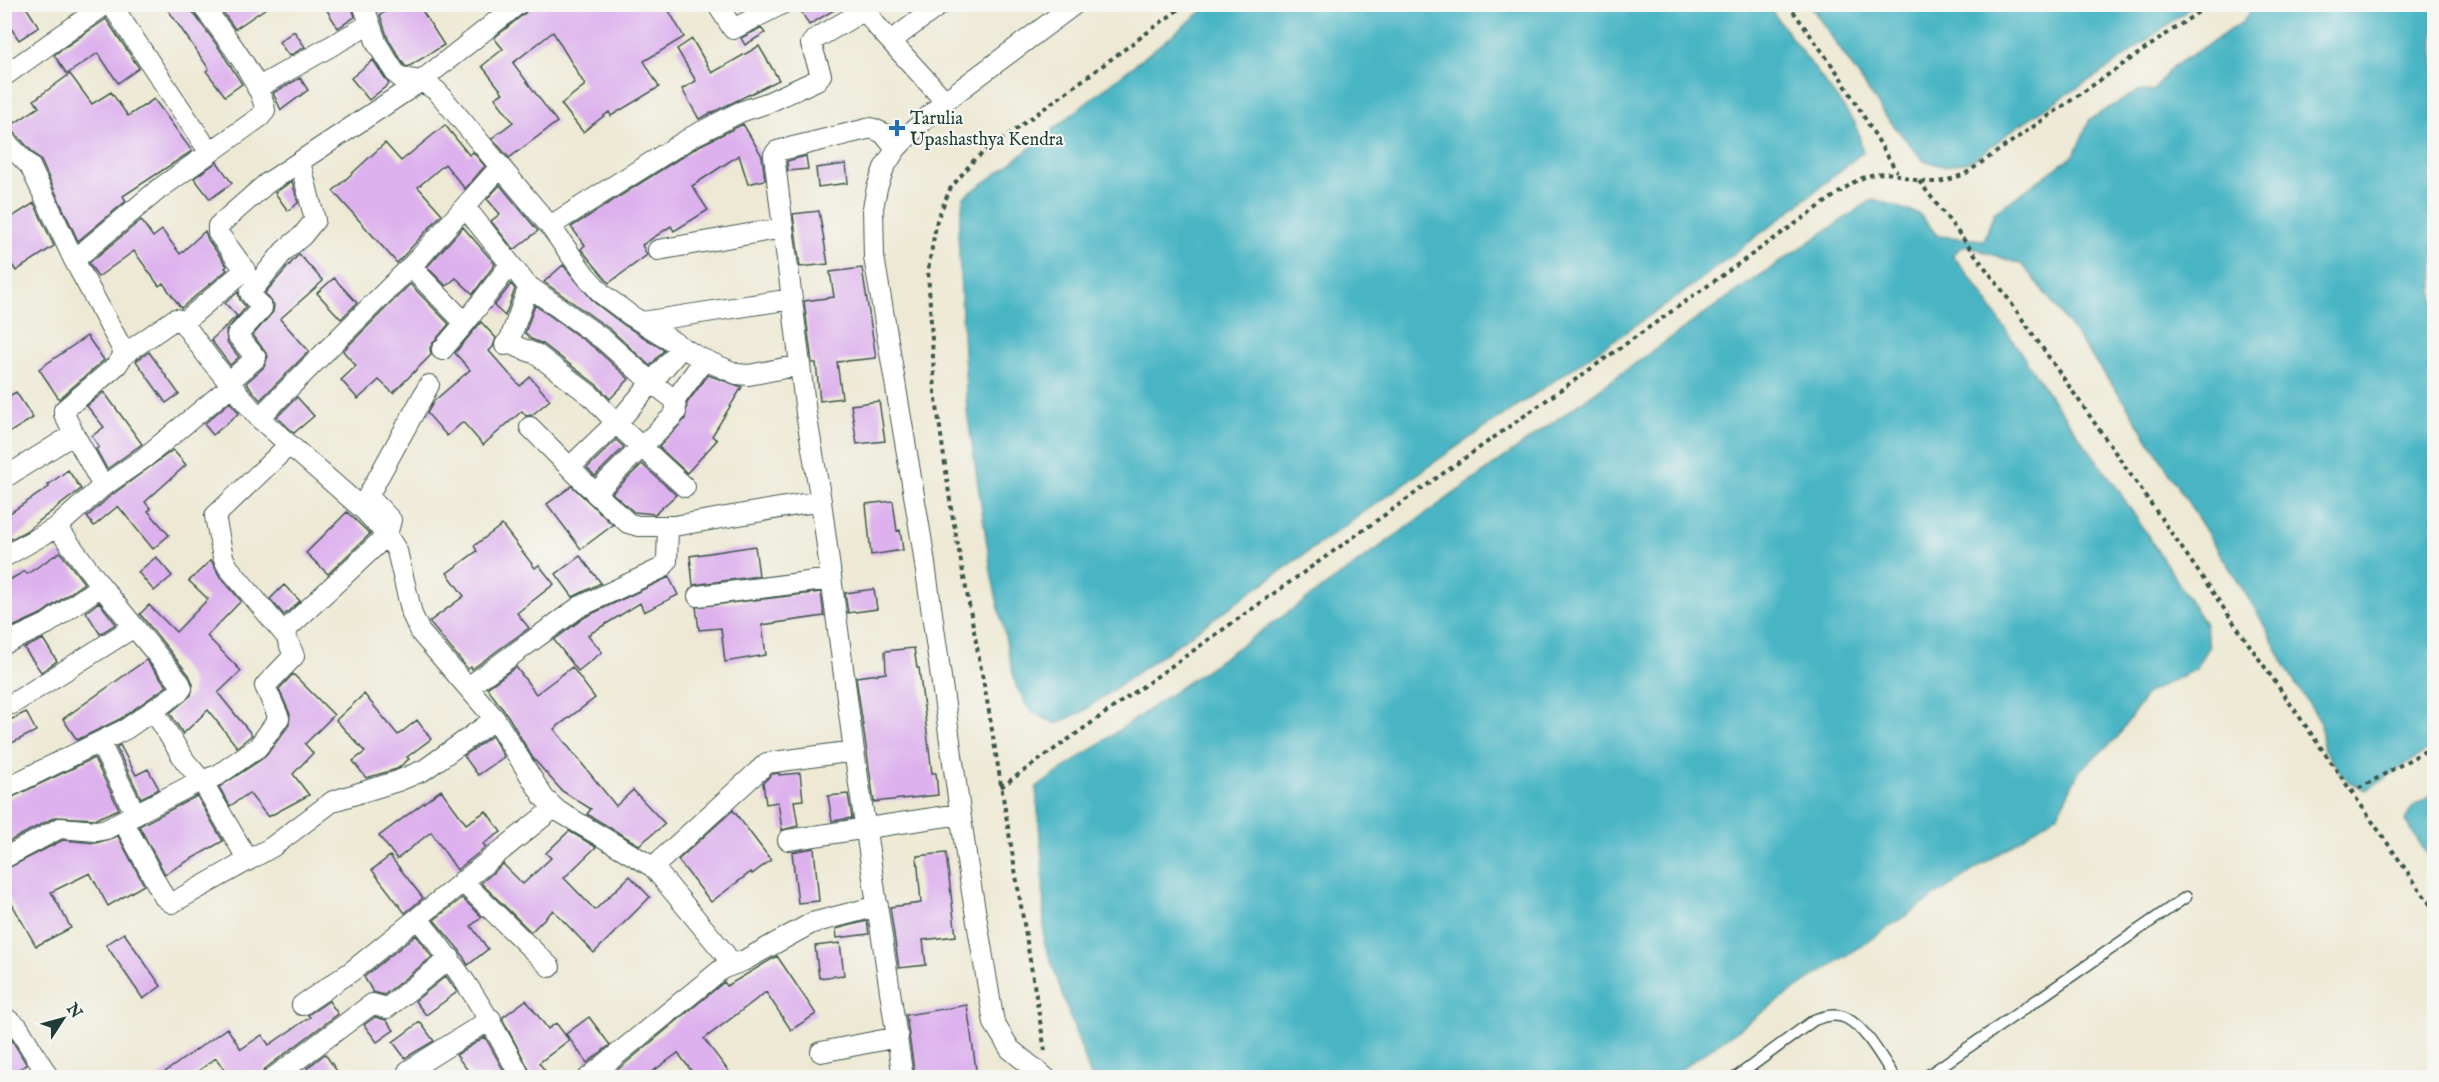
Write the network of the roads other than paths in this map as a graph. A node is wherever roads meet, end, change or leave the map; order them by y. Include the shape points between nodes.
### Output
1 (106, 4) edge
2 (111, 4) edge
3 (201, 4) edge
4 (363, 4) edge
5 (717, 4) edge
6 (782, 4) edge
7 (941, 4) edge
8 (1075, 4) edge
9 (516, 5) edge
10 (863, 7) edge
11 (370, 24) junction
12 (891, 41) junction
13 (4, 76) edge
14 (421, 81) junction
15 (257, 88) junction
16 (945, 101) junction
17 (4, 140) edge
18 (896, 149) junction
19 (210, 153) junction
20 (300, 162) junction
21 (501, 166) junction
22 (465, 207) junction
23 (549, 226) junction
24 (783, 228) junction
25 (658, 250) dead end
26 (74, 260) junction
27 (510, 265) junction
28 (411, 267) junction
29 (529, 286) junction
30 (792, 299) junction
31 (184, 322) junction
32 (642, 322) junction
33 (465, 323) junction
34 (682, 347) junction
35 (442, 350) dead end
36 (125, 353) junction
37 (704, 360) junction
38 (800, 365) junction
39 (231, 383) junction
40 (652, 383) junction
41 (429, 385) dead end
42 (675, 400) junction
43 (259, 418) junction
44 (616, 423) junction
45 (530, 427) dead end
46 (74, 434) junction
47 (289, 445) junction
48 (643, 447) junction
49 (570, 467) junction
50 (4, 478) edge
51 (589, 487) dead end
52 (685, 487) dead end
53 (102, 488) junction
54 (821, 501) junction
55 (668, 526) junction
56 (57, 527) junction
57 (387, 535) junction
58 (4, 557) edge
59 (831, 579) junction
60 (101, 586) junction
61 (698, 596) dead end
62 (134, 627) junction
63 (286, 636) junction
64 (4, 644) edge
65 (468, 687) junction
66 (12, 704) dead end
67 (154, 711) junction
68 (495, 719) junction
69 (100, 743) junction
70 (854, 751) junction
71 (202, 781) junction
72 (4, 789) edge
73 (554, 808) junction
74 (960, 814) junction
75 (129, 818) junction
76 (867, 828) junction
77 (788, 840) dead end
78 (4, 858) edge
79 (248, 860) junction
80 (653, 867) junction
81 (462, 881) junction
82 (2187, 897) dead end
83 (878, 906) junction
84 (418, 919) junction
85 (450, 958) junction
86 (550, 967) dead end
87 (724, 968) junction
88 (302, 1005) dead end
89 (4, 1017) edge
90 (491, 1020) junction
91 (898, 1037) junction
92 (821, 1052) dead end
93 (1047, 1069) edge
94 (408, 1071) dead end
95 (49, 1077) edge
96 (273, 1077) edge
97 (521, 1077) edge
98 (588, 1077) edge
99 (903, 1077) edge
100 (1735, 1077) edge
101 (1895, 1077) edge
102 (1924, 1077) edge

1 - 13 street
2 - 19 street
3 - 15 street via 227,37
4 - 11 street
5 - 6 street via 734,29
7 - 12 street
8 - 16 street
9 - 14 street
10 - 12 street
10 - 23 street via 811,45 821,70 817,80 693,136
11 - 14 street via 377,44 396,74
11 - 15 street
12 - 16 street
14 - 20 street
14 - 21 street via 437,91
15 - 19 street via 265,111
16 - 18 street
17 - 26 street via 30,166
18 - 24 street via 884,133 871,128 777,151 774,155
18 - 74 street via 877,188 873,208 874,257 922,543
19 - 26 street via 159,189
20 - 31 street via 266,184 218,226 218,233 245,270
20 - 39 street via 315,220 250,293 262,308 237,335 256,358
21 - 22 street
21 - 23 street
22 - 27 street
22 - 28 street
23 - 32 street via 595,286
24 - 25 street
24 - 30 street
26 - 36 street
27 - 29 street
27 - 33 street
28 - 33 street
28 - 43 street
29 - 40 street via 604,340
29 - 44 street via 506,344 536,354 599,403
30 - 32 street
30 - 38 street
31 - 36 street via 176,319
31 - 39 street
32 - 34 street
33 - 35 street
34 - 37 street
34 - 40 street
36 - 46 street via 117,365 64,410
37 - 38 street via 749,375
37 - 42 street
38 - 54 street
39 - 43 street
39 - 53 street via 144,458
40 - 42 street
40 - 44 street
41 - 57 street via 368,496 391,520
42 - 48 street via 676,412
43 - 47 street
44 - 48 street
44 - 49 street
45 - 49 street
46 - 50 street
46 - 53 street
47 - 57 street
47 - 63 street via 215,516 228,567
48 - 52 street
48 - 55 street via 595,493 632,525
49 - 51 street
53 - 56 street
54 - 55 street
54 - 59 street
55 - 65 street via 667,561 662,568 579,607
56 - 58 street
56 - 60 street
57 - 63 street via 288,628
57 - 65 street via 397,551 420,632
59 - 61 street
59 - 70 street
60 - 62 street
60 - 64 street via 47,624
62 - 66 street
62 - 67 street via 182,688
63 - 71 street via 294,656 265,686 279,718 258,747 218,775
65 - 68 street
67 - 69 street
67 - 71 street
68 - 73 street
68 - 79 street via 424,770 333,801 272,847
69 - 72 street
69 - 75 street
70 - 76 street
70 - 80 street via 767,763
71 - 75 street
71 - 79 street
73 - 80 street
73 - 81 street
74 - 76 street
74 - 93 street via 994,1023 1010,1049
75 - 78 street via 100,831 55,829
75 - 79 street via 170,903
76 - 77 street
76 - 83 street
80 - 87 street via 725,954 729,960
81 - 84 street
81 - 86 street
82 - 102 lane
83 - 87 street via 812,922
83 - 91 street
84 - 85 street
84 - 88 street
85 - 90 street
85 - 96 street via 387,1008 372,1004
87 - 98 street
89 - 95 street via 18,1027
90 - 94 street
90 - 97 street
91 - 92 street
91 - 99 street
100 - 101 lane via 1814,1020 1827,1015 1846,1018 1862,1031

